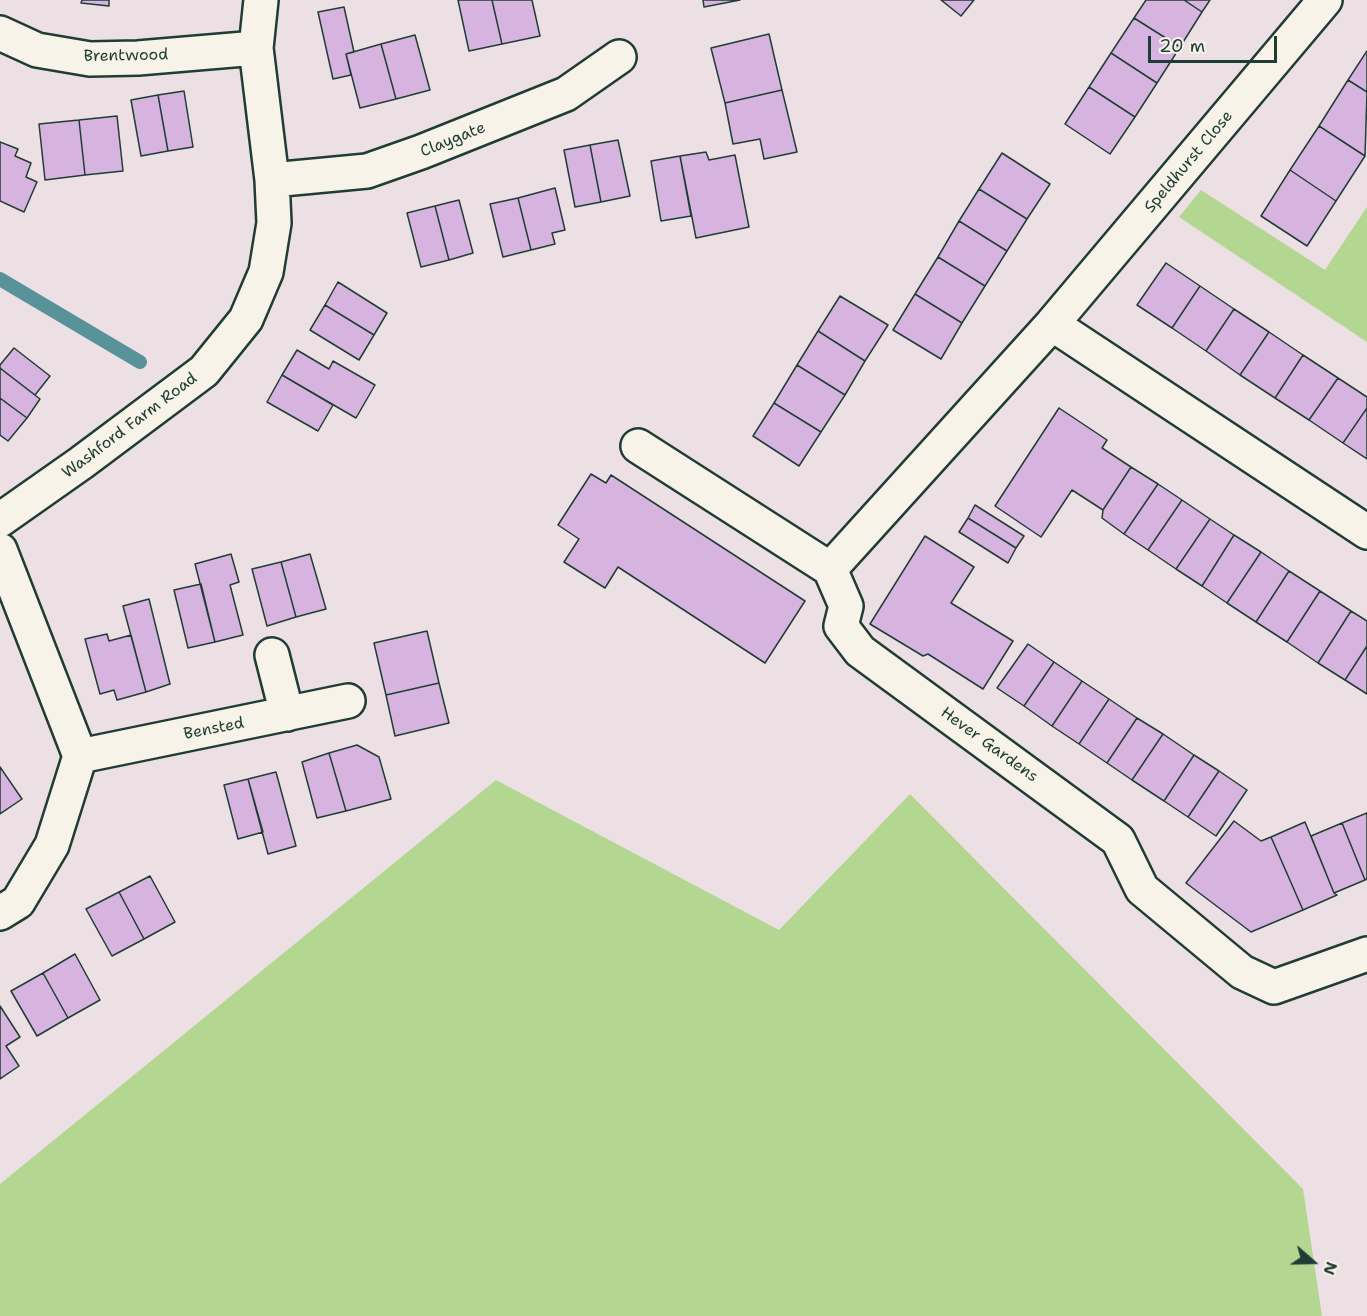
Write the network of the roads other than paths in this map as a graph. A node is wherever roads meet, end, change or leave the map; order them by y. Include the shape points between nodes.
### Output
1 (261, 0) edge
2 (1325, 0) edge
3 (0, 33) edge
4 (256, 48) junction
5 (619, 57) dead end
6 (272, 180) junction
7 (1052, 324) junction
8 (638, 446) dead end
9 (0, 520) edge
10 (1367, 532) edge
11 (0, 550) edge
12 (830, 569) junction
13 (272, 655) dead end
14 (348, 701) dead end
15 (287, 714) junction
16 (80, 756) junction
17 (0, 913) edge
18 (1367, 954) edge

1 - 4 street, Washford Farm Road
2 - 7 street, Speldhurst Close
3 - 4 street, Brentwood via 37,50 90,59
4 - 6 street, Washford Farm Road
5 - 6 street, Claygate via 566,94 422,152 367,171
6 - 9 street, Washford Farm Road via 274,223 266,272 246,319 204,371
7 - 10 street
7 - 12 street, Speldhurst Close
8 - 12 street
11 - 16 street
12 - 18 street, Hever Gardens via 846,606 841,626 860,651 1118,840 1142,889 1242,972 1275,987
13 - 15 street
14 - 15 street, Bensted
15 - 16 street, Bensted
16 - 17 street via 52,845 18,902

